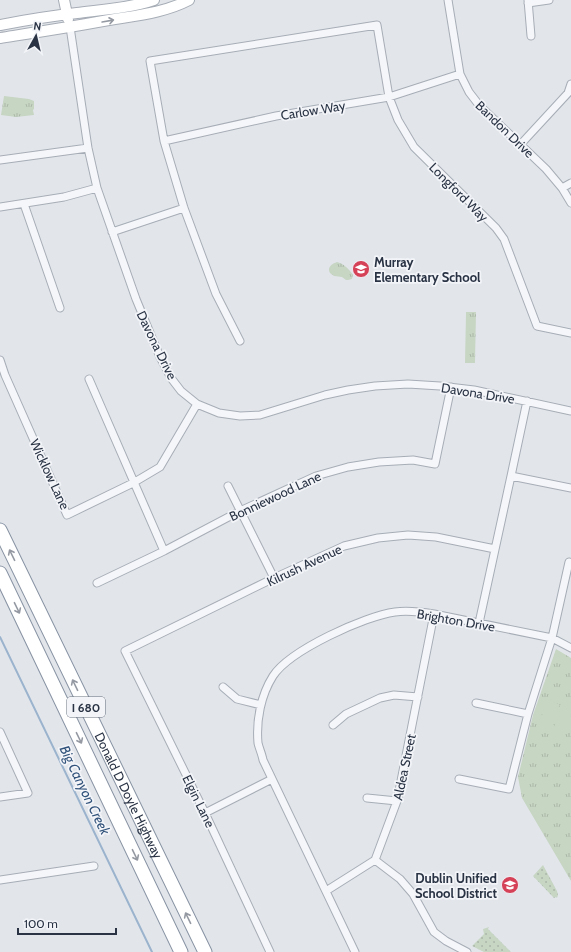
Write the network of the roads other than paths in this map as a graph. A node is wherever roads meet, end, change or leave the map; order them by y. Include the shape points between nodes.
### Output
1 (64, 0) edge
2 (154, 0) edge
3 (188, 0) edge
4 (448, 0) edge
5 (549, 0) edge
6 (528, 2) edge
7 (67, 14) junction
8 (0, 25) edge
9 (70, 27) junction
10 (532, 36) dead end
11 (0, 38) edge
12 (460, 74) junction
13 (571, 84) edge
14 (388, 97) junction
15 (164, 141) junction
16 (520, 145) junction
17 (88, 148) junction
18 (0, 160) edge
19 (571, 183) edge
20 (97, 188) junction
21 (562, 188) junction
22 (571, 203) edge
23 (24, 204) junction
24 (0, 207) edge
25 (184, 208) junction
26 (112, 232) junction
27 (60, 308) dead end
28 (571, 333) edge
29 (240, 341) dead end
30 (0, 360) edge
31 (89, 379) dead end
32 (451, 387) junction
33 (527, 401) junction
34 (197, 404) junction
35 (571, 411) edge
36 (511, 476) junction
37 (134, 483) junction
38 (228, 486) dead end
39 (571, 488) edge
40 (240, 511) junction
41 (0, 530) edge
42 (496, 549) junction
43 (164, 551) junction
44 (571, 563) edge
45 (0, 573) edge
46 (274, 578) junction
47 (97, 583) dead end
48 (434, 614) junction
49 (479, 624) junction
50 (552, 638) junction
51 (571, 648) edge
52 (125, 651) joint
53 (223, 688) dead end
54 (418, 697) junction
55 (476, 703) dead end
56 (261, 705) junction
57 (528, 714) junction
58 (333, 725) dead end
59 (0, 732) edge
60 (272, 779) junction
61 (459, 779) dead end
62 (0, 797) edge
63 (367, 798) dead end
64 (397, 801) junction
65 (206, 813) junction
66 (375, 860) junction
67 (94, 866) dead end
68 (0, 880) edge
69 (326, 891) junction
70 (182, 952) edge
71 (205, 952) edge
72 (270, 952) edge
73 (355, 952) edge
74 (467, 952) edge

1 - 7 main road, Davona Drive
2 - 7 main road
9 -> 3 main road via 144,14 179,5
4 - 12 street, Bandon Drive
5 - 6 street
6 - 10 street
7 - 8 main road
7 - 9 main road, Davona Drive
9 - 11 main road
9 - 17 street, Davona Drive
12 - 14 street, Carlow Way
12 - 16 street, Bandon Drive via 479,105
13 - 16 street via 568,92
14 - 15 street, Carlow Way via 276,116
14 - 15 street, Longford Way via 377,25 150,61
14 - 28 street, Longford Way via 414,147 496,228 504,240 537,326
15 - 25 street
16 - 21 street, Bandon Drive
17 - 18 street
17 - 20 street, Davona Drive
19 - 21 street
20 - 23 street
20 - 26 street, Davona Drive
21 - 22 street, Bandon Drive
23 - 24 street
23 - 27 street
25 - 26 street
25 - 29 street via 216,294
26 - 34 street, Davona Drive via 160,357 174,382
30 - 37 street, Wicklow Lane via 67,515
31 - 37 street
32 - 33 street, Davona Drive
32 - 34 street, Davona Drive via 408,384 374,386 325,395 260,416 219,413
32 - 40 street, Bonniewood Lane via 435,464 413,460 348,467 316,476
33 - 35 street, Davona Drive
33 - 36 street
34 - 37 street, Wicklow Lane via 160,467
36 - 39 street
36 - 42 street
37 - 43 street
38 - 40 street
40 - 43 street, Bonniewood Lane
40 - 46 street
71 -> 41 highway, Donald D Doyle Highway / I 680
42 - 46 street, Kilrush Avenue via 436,537 408,535 378,538 344,546
42 - 49 street
43 - 47 street, Bonniewood Lane
44 - 50 street via 569,562
45 -> 70 highway, Donald D Doyle Highway / I 680
46 - 52 street, Kilrush Avenue
48 - 49 street, Brighton Drive
48 - 54 street, Aldea Street
48 - 56 street, Brighton Drive via 396,612 377,616 341,630 306,648 288,660 274,674
49 - 50 street, Brighton Drive
50 - 51 street, Brighton Drive
50 - 57 street
52 - 65 street, Elgin Lane
53 - 56 street via 238,699
54 - 58 street via 394,695 380,698 346,714
54 - 64 street, Aldea Street
55 - 57 street
56 - 60 street, Brighton Drive via 258,744
57 - 61 street via 509,789
59 - 62 street via 28,793
60 - 65 street
60 - 69 street, Brighton Drive
63 - 64 street
64 - 66 street, Aldea Street
65 - 72 street, Elgin Lane
66 - 69 street
66 - 74 street via 400,879 412,894 434,932
67 - 68 street
69 - 73 street, Brighton Drive

